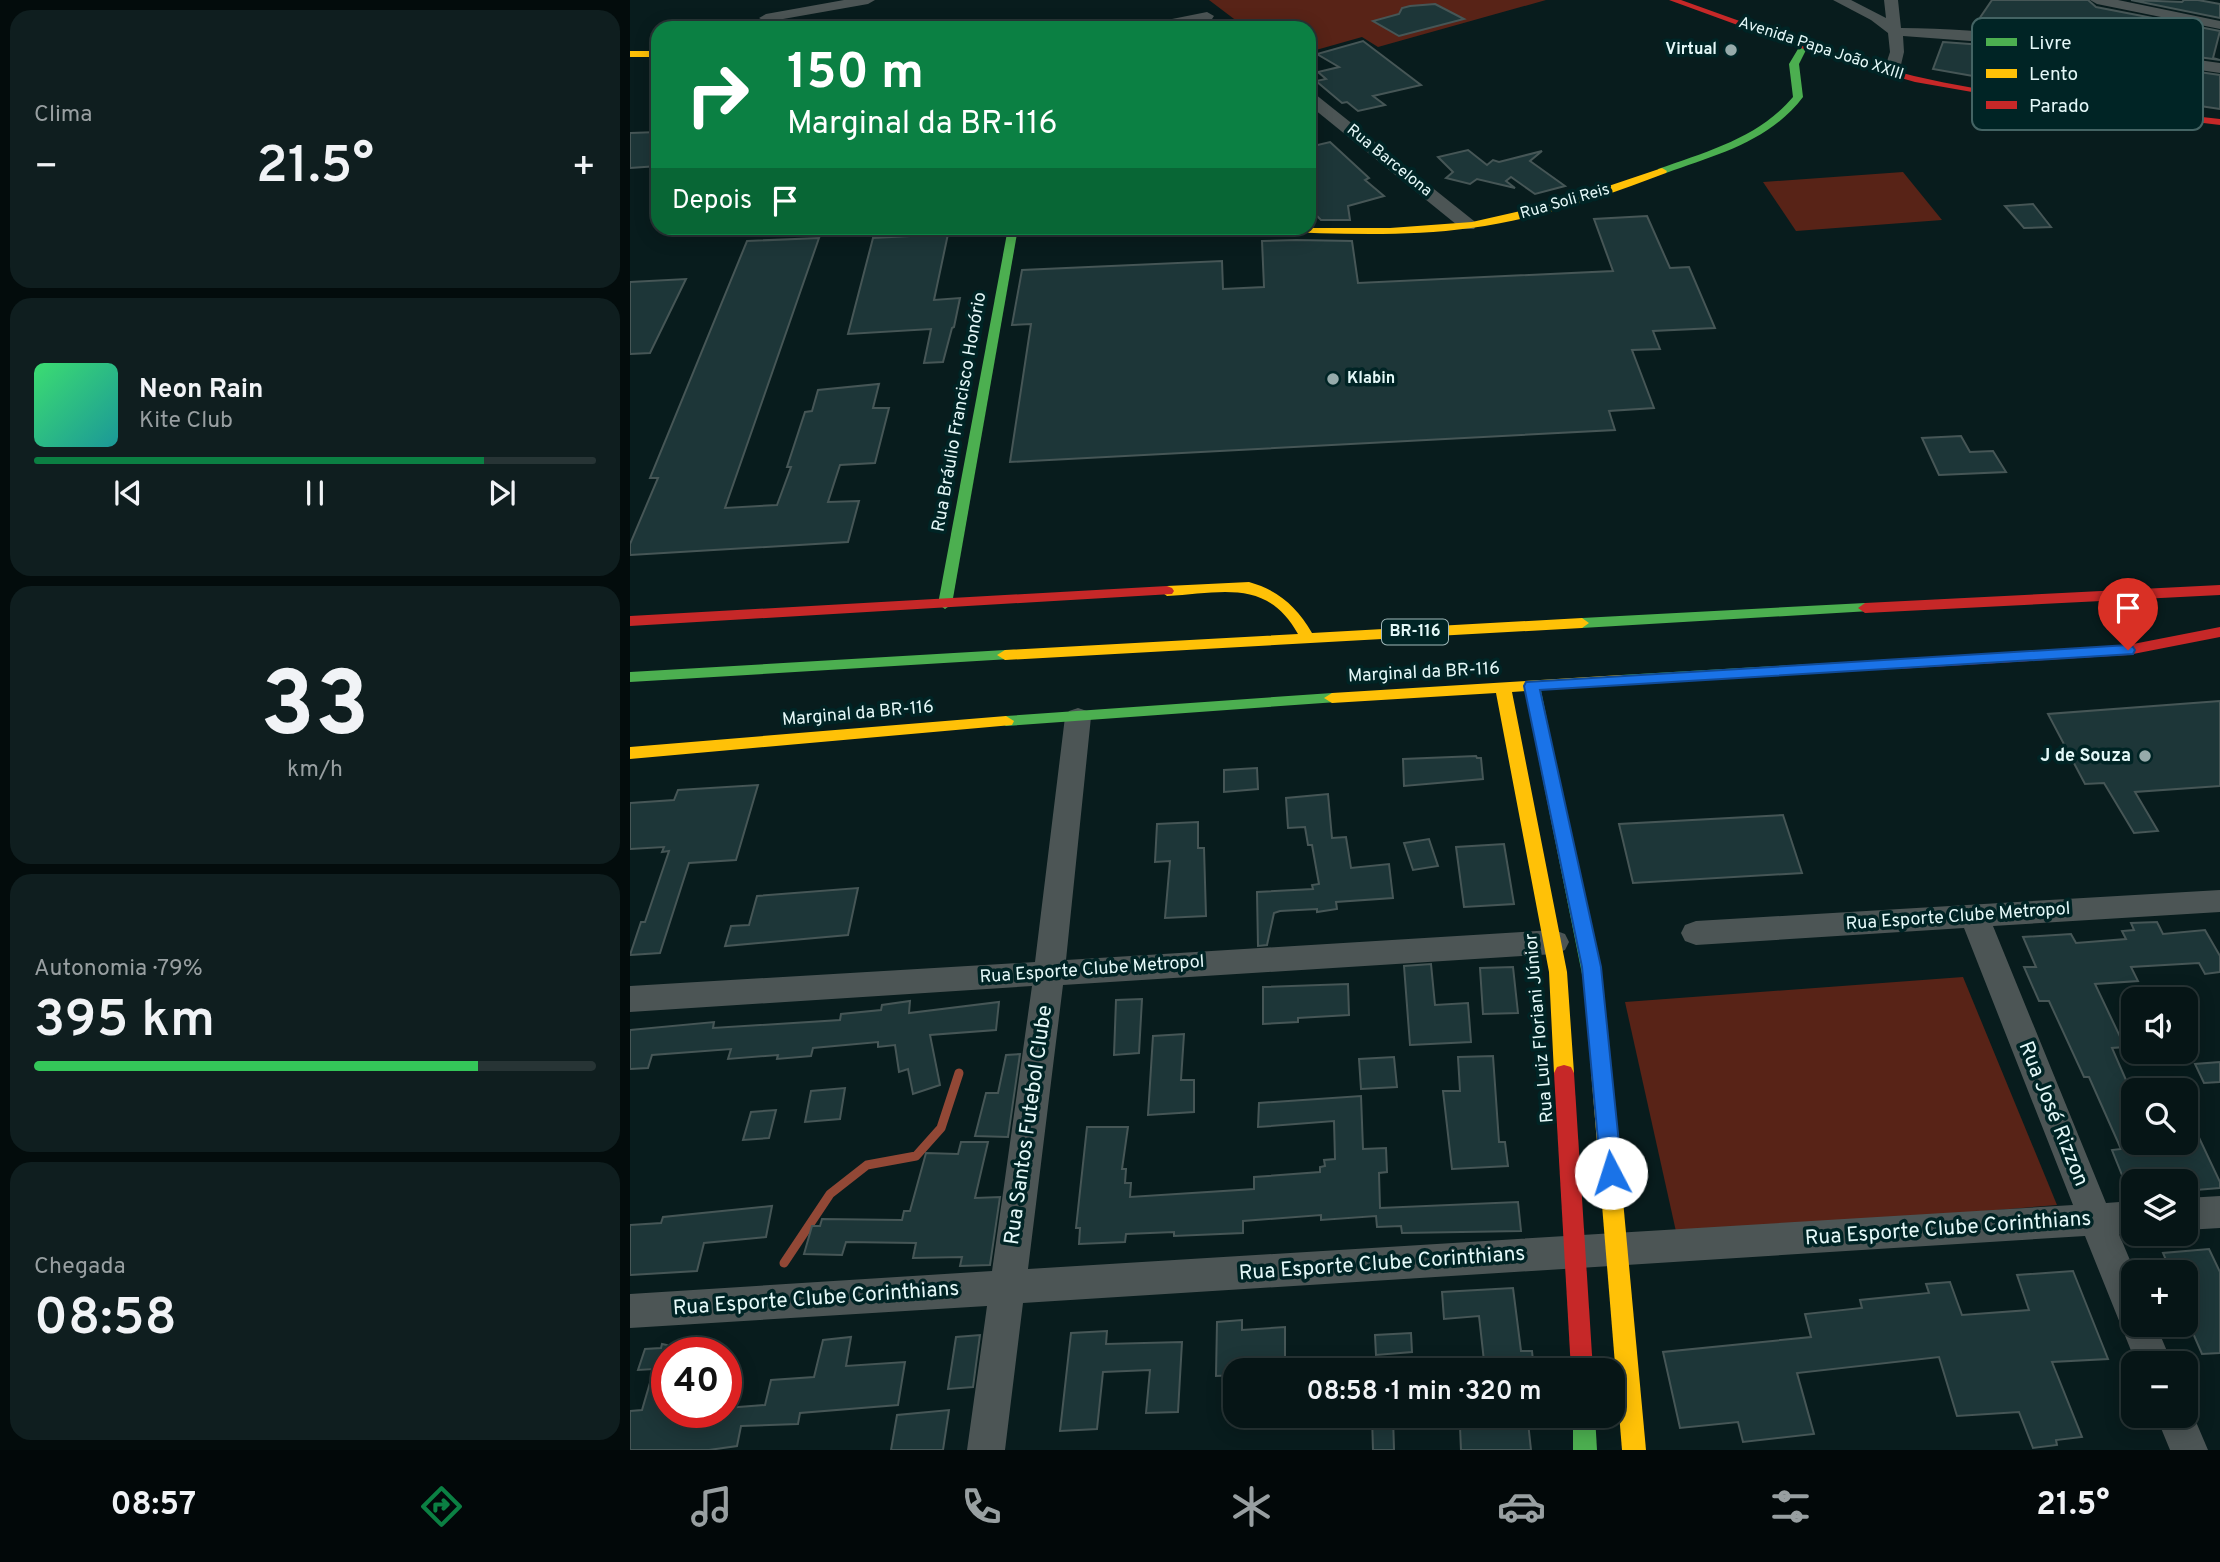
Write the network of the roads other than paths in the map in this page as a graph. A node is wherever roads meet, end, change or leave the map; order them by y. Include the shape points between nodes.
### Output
1 (868, 0) edge
2 (1188, 0) edge
3 (1673, 0) edge
4 (1840, 0) edge
5 (1891, 0) edge
6 (2097, 0) edge
7 (1208, 16) junction
8 (766, 18) edge
9 (2186, 18) edge
10 (1183, 21) edge
11 (1214, 21) edge
12 (1895, 32) junction
13 (1972, 36) edge
14 (1804, 46) junction
15 (630, 54) edge
16 (651, 54) edge
17 (1891, 73) junction
18 (1972, 88) edge
19 (1316, 103) edge
20 (1468, 225) junction
21 (1316, 228) edge
22 (1012, 235) edge
23 (2220, 590) edge
24 (945, 604) junction
25 (630, 621) edge
26 (2220, 632) edge
27 (1307, 637) junction
28 (630, 677) edge
29 (1531, 686) junction
30 (1503, 687) junction
31 (1078, 717) junction
32 (630, 753) edge
33 (2220, 901) edge
34 (1974, 916) junction
35 (1696, 933) dead end
36 (1554, 942) junction
37 (1049, 973) junction
38 (630, 999) edge
39 (2220, 1212) edge
40 (2198, 1213) edge
41 (2121, 1218) edge
42 (2096, 1220) junction
43 (1618, 1249) junction
44 (1576, 1252) junction
45 (2121, 1282) edge
46 (1006, 1287) junction
47 (630, 1311) edge
48 (1581, 1358) edge
49 (1584, 1428) edge
50 (2180, 1428) edge
51 (986, 1450) edge
52 (1585, 1450) edge
53 (1634, 1450) edge
54 (2189, 1450) edge

1 - 8 street
2 - 7 street
3 - 14 main road, Avenida Papa João XXIII
4 - 12 street
5 - 12 street
6 - 9 street
7 - 10 street
7 - 11 street
12 - 13 street
12 - 17 street
14 - 17 main road, Avenida Papa João XXIII
14 - 20 main road, Rua Soli Reis via 1793,63 1798,97 1781,119 1764,130 1588,197
15 - 16 main road
17 - 18 main road, Avenida Papa João XXIII
19 - 20 street, Rua Barcelona
20 - 21 main road, Rua Soli Reis
22 - 24 main road, Rua Bráulio Francisco Honório
23 - 27 main road, BR-116
24 - 25 main road
24 - 27 main road via 1249,587 1285,602
26 - 29 main road, Marginal da BR-116 via 2128,650
27 - 28 main road, BR-116
29 - 30 main road, Marginal da BR-116
29 - 43 main road via 1592,967
30 - 31 main road, Marginal da BR-116
30 - 36 main road, Rua Luiz Floriani Júnior
31 - 32 main road, Marginal da BR-116
31 - 37 street, Rua Santos Futebol Clube
33 - 34 street, Rua Esporte Clube Metropol
34 - 35 street, Rua Esporte Clube Metropol
34 - 42 street, Rua José Rizzon
36 - 37 street, Rua Esporte Clube Metropol
36 - 44 main road, Rua Luiz Floriani Júnior
37 - 38 street, Rua Esporte Clube Metropol
37 - 46 street, Rua Santos Futebol Clube
39 - 40 street
41 - 42 street, Rua Esporte Clube Corinthians
42 - 43 street, Rua Esporte Clube Corinthians
42 - 45 street, Rua José Rizzon
43 - 44 street, Rua Esporte Clube Corinthians
43 - 53 main road
44 - 46 street, Rua Esporte Clube Corinthians
44 - 48 main road, Rua Luiz Floriani Júnior
46 - 47 street, Rua Esporte Clube Corinthians
46 - 51 street, Rua Santos Futebol Clube
49 - 52 main road
50 - 54 street

